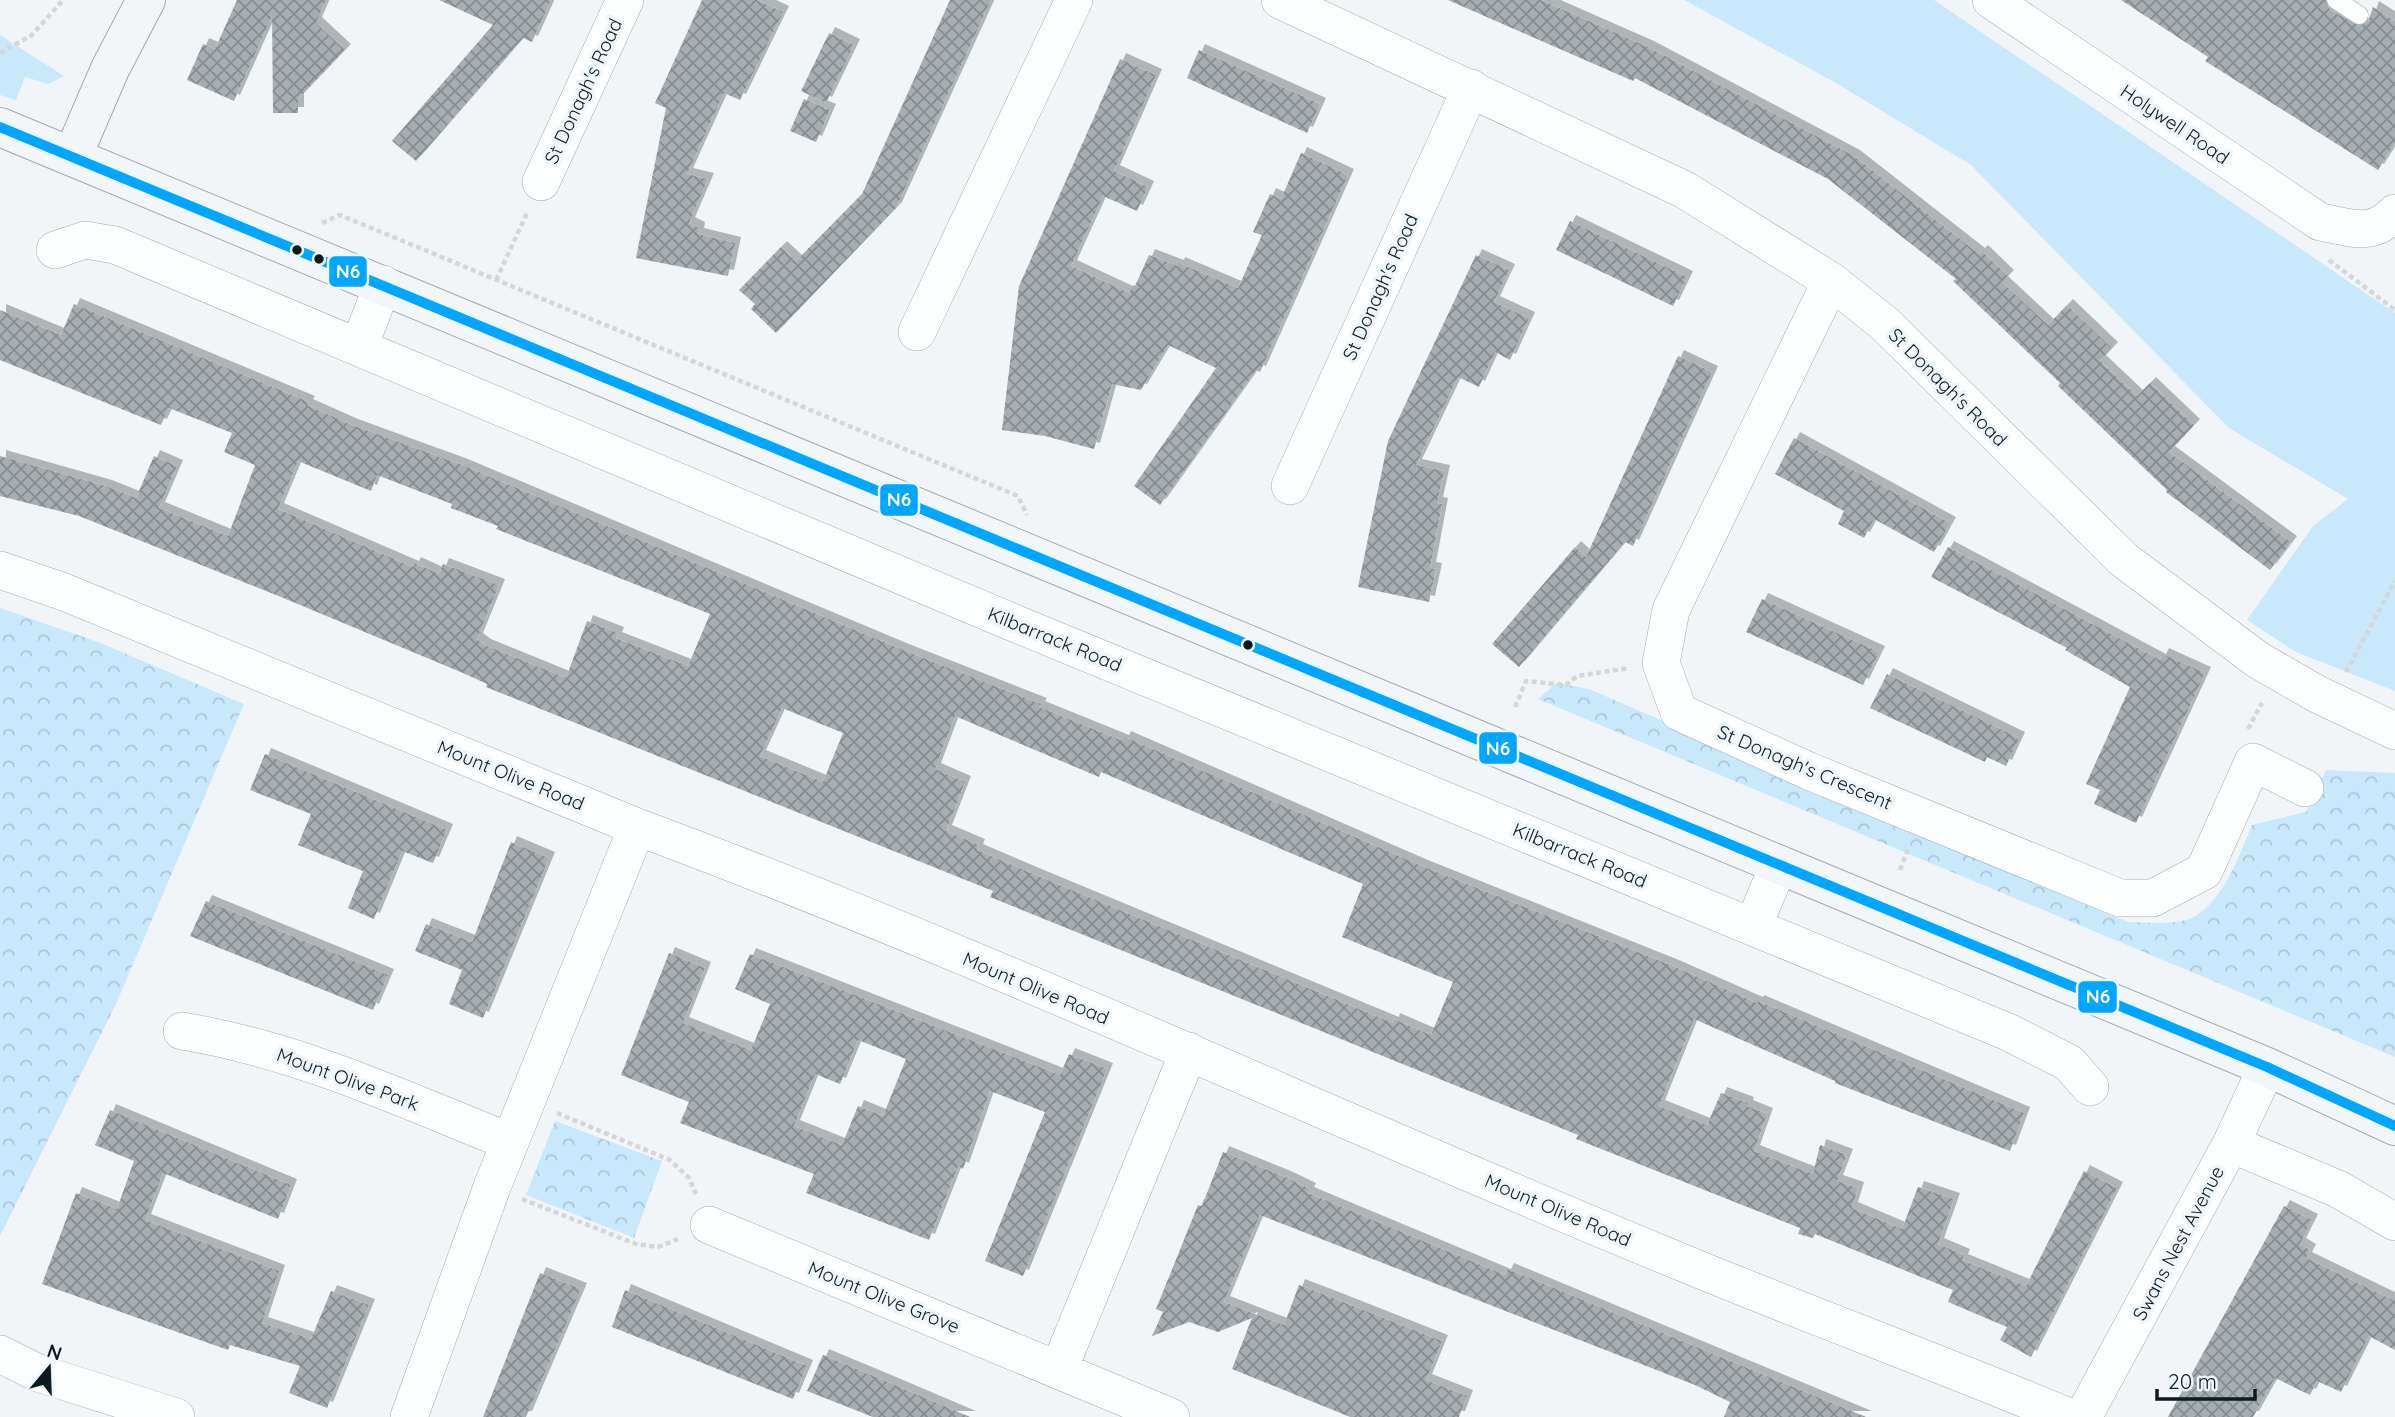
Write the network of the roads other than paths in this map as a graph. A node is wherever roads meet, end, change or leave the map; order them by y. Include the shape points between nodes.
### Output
1 (146, 0) edge
2 (625, 0) edge
3 (1074, 0) edge
4 (1280, 0) edge
5 (1991, 0) edge
6 (2336, 0) edge
7 (2359, 15) dead end
8 (1471, 88) junction
9 (0, 127) edge
10 (73, 155) junction
11 (541, 182) road end
12 (2381, 221) edge
13 (55, 250) dead end
14 (1831, 281) junction
15 (383, 284) junction
16 (917, 332) dead end
17 (359, 347) junction
18 (1290, 486) dead end
19 (0, 570) edge
20 (2395, 731) edge
21 (2305, 788) dead end
22 (637, 827) junction
23 (1779, 864) junction
24 (1753, 927) junction
25 (183, 1031) dead end
26 (1189, 1051) junction
27 (2267, 1067) junction
28 (2090, 1087) dead end
29 (2395, 1126) edge
30 (510, 1142) junction
31 (2231, 1144) junction
32 (2395, 1222) edge
33 (709, 1225) road end
34 (0, 1354) edge
35 (1059, 1369) junction
36 (176, 1417) edge
37 (409, 1417) edge
38 (1171, 1417) edge
39 (2069, 1417) edge
40 (2083, 1417) edge

1 - 10 main road
2 - 11 street, St Donagh's Road
3 - 16 street
4 - 8 street, St Donagh's Road
5 - 12 street, Holywell Road via 2320,222
6 - 7 lane
8 - 14 street, St Donagh's Road via 1685,190
8 - 18 street, St Donagh's Road
9 - 10 main road
10 - 15 main road
13 - 17 street, Kilbarrack Road via 85,240 116,246
14 - 20 street, St Donagh's Road via 1885,324 2124,560 2258,660
14 - 21 street, St Donagh's Crescent via 1671,610 1661,663 1679,712 1809,771 2120,898 2153,898 2204,871 2253,761
15 - 17 street
15 - 23 main road
17 - 24 street, Kilbarrack Road
19 - 22 street, Mount Olive Road via 64,592
22 - 26 street, Mount Olive Road
22 - 30 street
23 - 24 street
23 - 27 main road
24 - 28 street, Kilbarrack Road via 2008,1031 2069,1063
25 - 30 street, Mount Olive Park via 231,1039 317,1064
26 - 35 street
26 - 39 street, Mount Olive Road via 1664,1255
27 - 29 main road
27 - 31 street, Swans Nest Avenue
30 - 37 street
31 - 32 street via 2338,1189
31 - 40 street, Swans Nest Avenue
33 - 35 street, Mount Olive Grove
34 - 36 street via 38,1373
35 - 38 street, Mount Olive Grove

